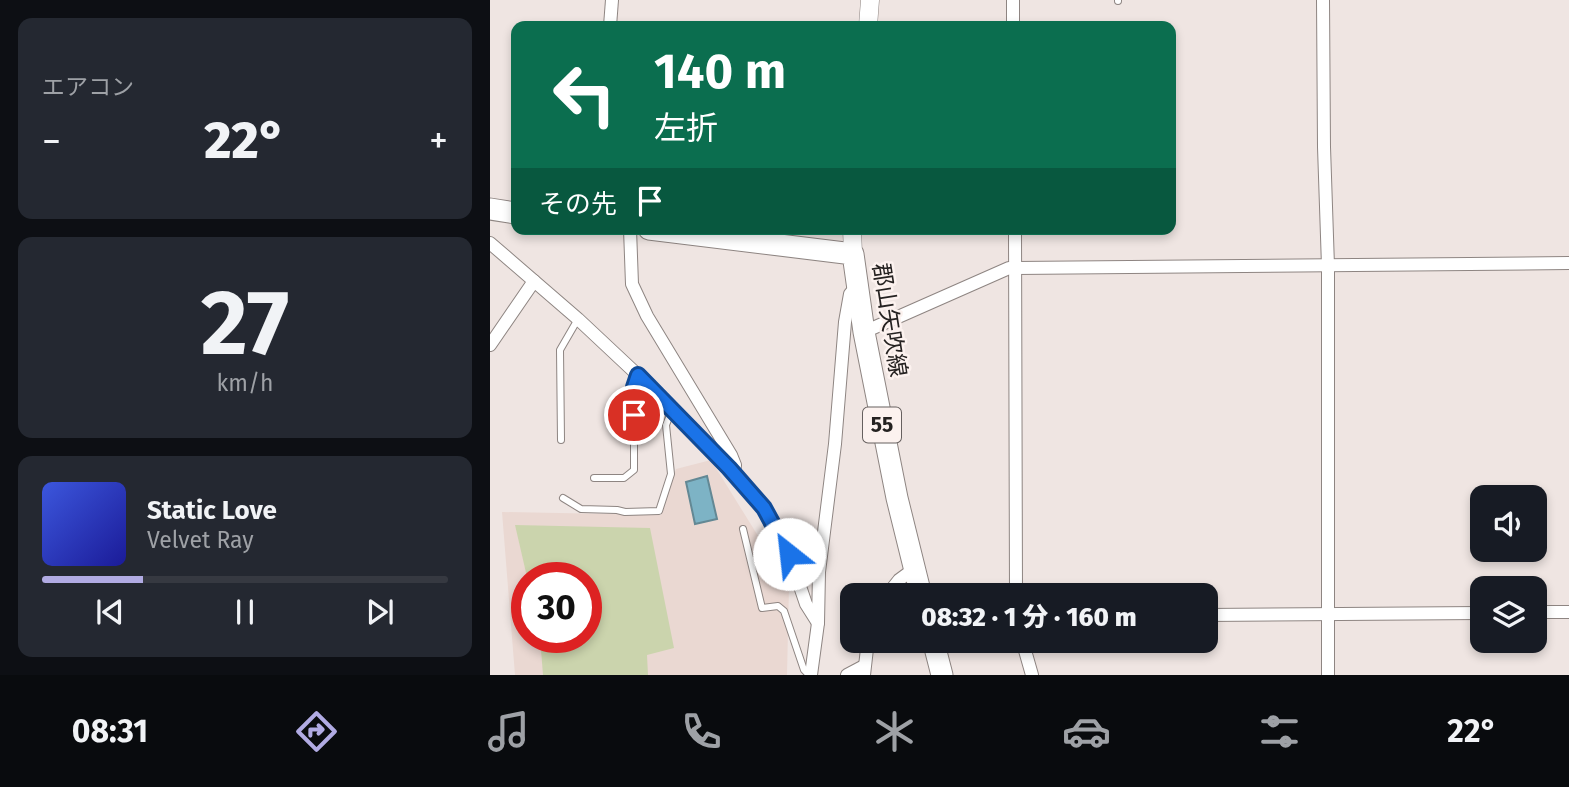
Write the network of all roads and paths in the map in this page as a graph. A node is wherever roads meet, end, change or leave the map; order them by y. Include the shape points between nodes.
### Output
1 (612, 0) edge
2 (870, 0) edge
3 (1013, 0) edge
4 (1323, 0) edge
5 (610, 21) edge
6 (868, 21) edge
7 (1013, 21) edge
8 (490, 209) edge
9 (511, 213) edge
10 (630, 235) edge
11 (698, 235) edge
12 (852, 235) edge
13 (1015, 235) edge
14 (490, 243) edge
15 (853, 254) junction
16 (1569, 263) edge
17 (1328, 266) junction
18 (1017, 267) junction
19 (534, 281) junction
20 (857, 286) junction
21 (578, 319) junction
22 (864, 332) junction
23 (490, 345) edge
24 (638, 375) junction
25 (673, 410) junction
26 (561, 440) dead end
27 (734, 474) junction
28 (594, 478) dead end
29 (564, 498) dead end
30 (743, 529) dead end
31 (914, 569) junction
32 (899, 583) edge
33 (918, 583) edge
34 (1016, 583) edge
35 (1547, 612) edge
36 (1569, 612) edge
37 (1470, 613) edge
38 (1328, 614) junction
39 (1218, 615) edge
40 (818, 623) junction
41 (936, 653) edge
42 (1026, 653) edge
43 (864, 670) edge
44 (810, 675) edge
45 (847, 675) edge
46 (942, 675) edge
47 (1032, 675) edge
48 (1328, 675) edge

1 - 5 street
2 - 6 main road
3 - 7 street
4 - 17 street
8 - 9 main road
10 - 27 street via 636,294 731,455
11 - 15 main road, 郡山矢吹線
12 - 15 main road
13 - 18 street
14 - 19 street
15 - 20 main road, 郡山矢吹線 / 55
16 - 17 street
17 - 18 street
17 - 38 street
18 - 22 street
18 - 34 street
19 - 21 street
19 - 23 street
20 - 22 main road, 郡山矢吹線 / 55
20 - 40 street via 850,294 845,322
21 - 24 street
21 - 26 lane via 560,350
22 - 31 main road, 郡山矢吹線 / 55
24 - 25 street
24 - 28 lane via 634,387 635,470 624,478
25 - 27 street
25 - 29 lane via 666,425 672,469 659,511 581,509
27 - 40 street via 777,530
30 - 44 lane via 762,608 778,606 784,611 804,670
31 - 32 street
31 - 33 main road, 郡山矢吹線 / 55
35 - 36 street
37 - 38 street
38 - 39 street
38 - 48 street
40 - 44 street
41 - 46 main road
42 - 47 street
43 - 45 street

